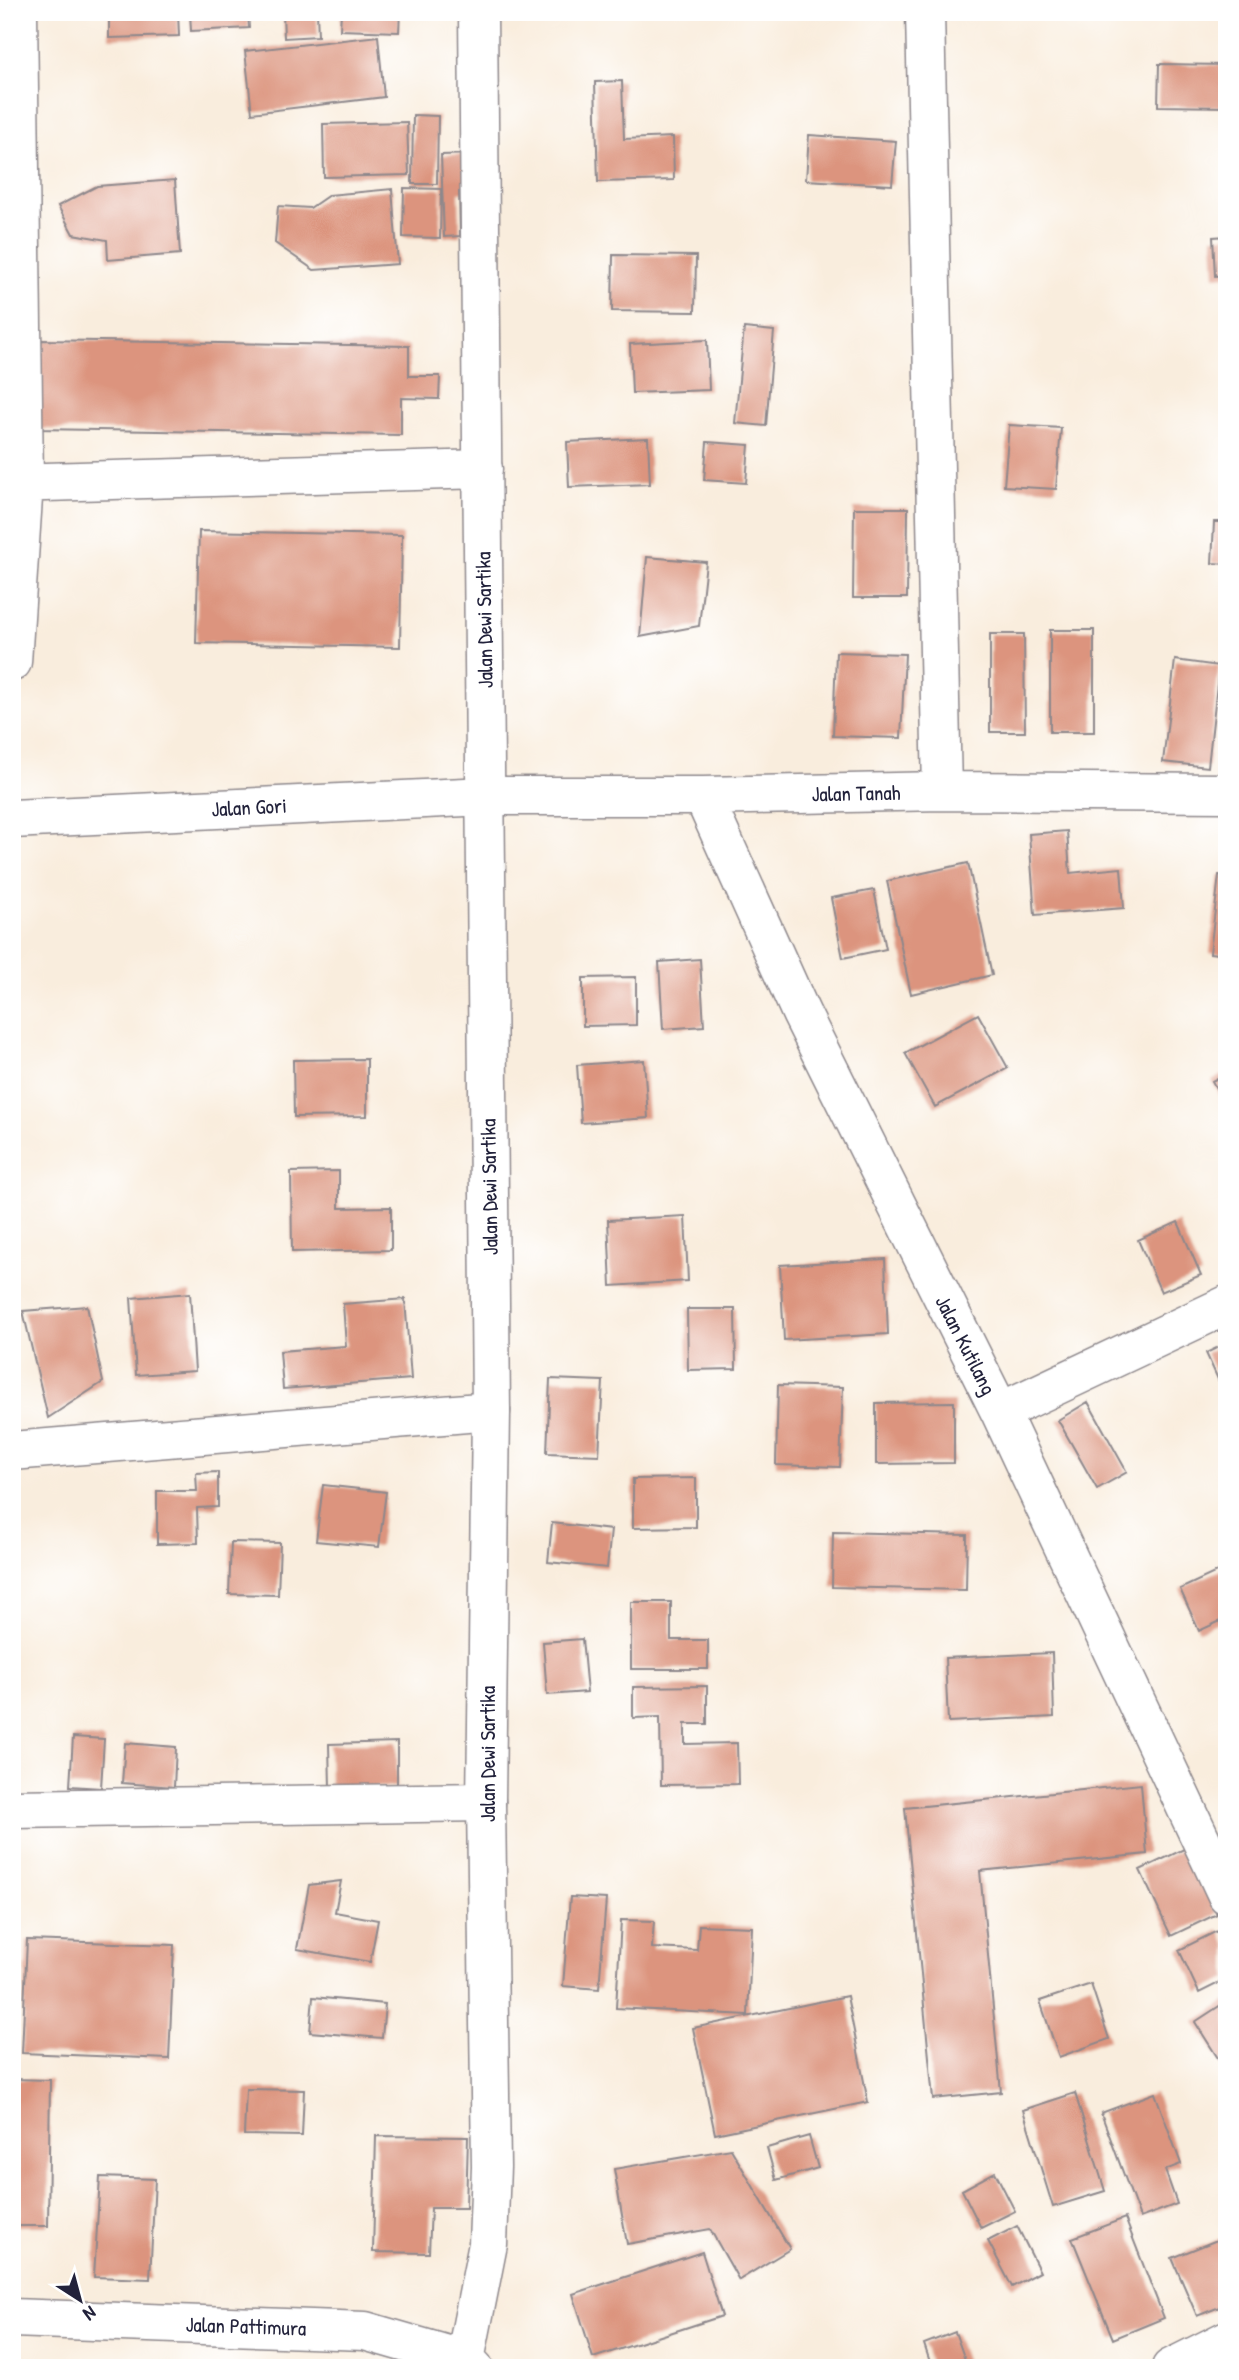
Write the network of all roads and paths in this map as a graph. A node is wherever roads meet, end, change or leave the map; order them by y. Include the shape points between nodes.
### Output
1 (18, 12) edge
2 (478, 12) edge
3 (926, 12) edge
4 (483, 469) junction
5 (18, 483) edge
6 (12, 662) edge
7 (942, 791) junction
8 (1227, 793) edge
9 (486, 796) junction
10 (703, 796) junction
11 (12, 819) edge
12 (1227, 1306) edge
13 (491, 1411) junction
14 (1000, 1412) junction
15 (12, 1451) edge
16 (486, 1802) junction
17 (12, 1810) edge
18 (1227, 1895) edge
19 (12, 2318) edge
20 (1227, 2340) edge
21 (467, 2365) edge
22 (1171, 2368) edge

1 - 5 street
2 - 4 street, Jalan Dewi Sartika
3 - 7 street
4 - 5 street
4 - 9 street, Jalan Dewi Sartika
5 - 6 street
7 - 8 street, Jalan Tanah
7 - 10 street, Jalan Tanah
9 - 10 street, Jalan Tanah
9 - 11 street, Jalan Gori
9 - 13 street, Jalan Dewi Sartika
10 - 14 street, Jalan Kutilang via 801,1013
12 - 14 street
13 - 15 street
13 - 16 street, Jalan Dewi Sartika
14 - 18 street, Jalan Kutilang
16 - 17 street
16 - 21 street, Jalan Dewi Sartika via 491,2168 488,2244
19 - 21 street, Jalan Pattimura via 365,2331
20 - 22 street

